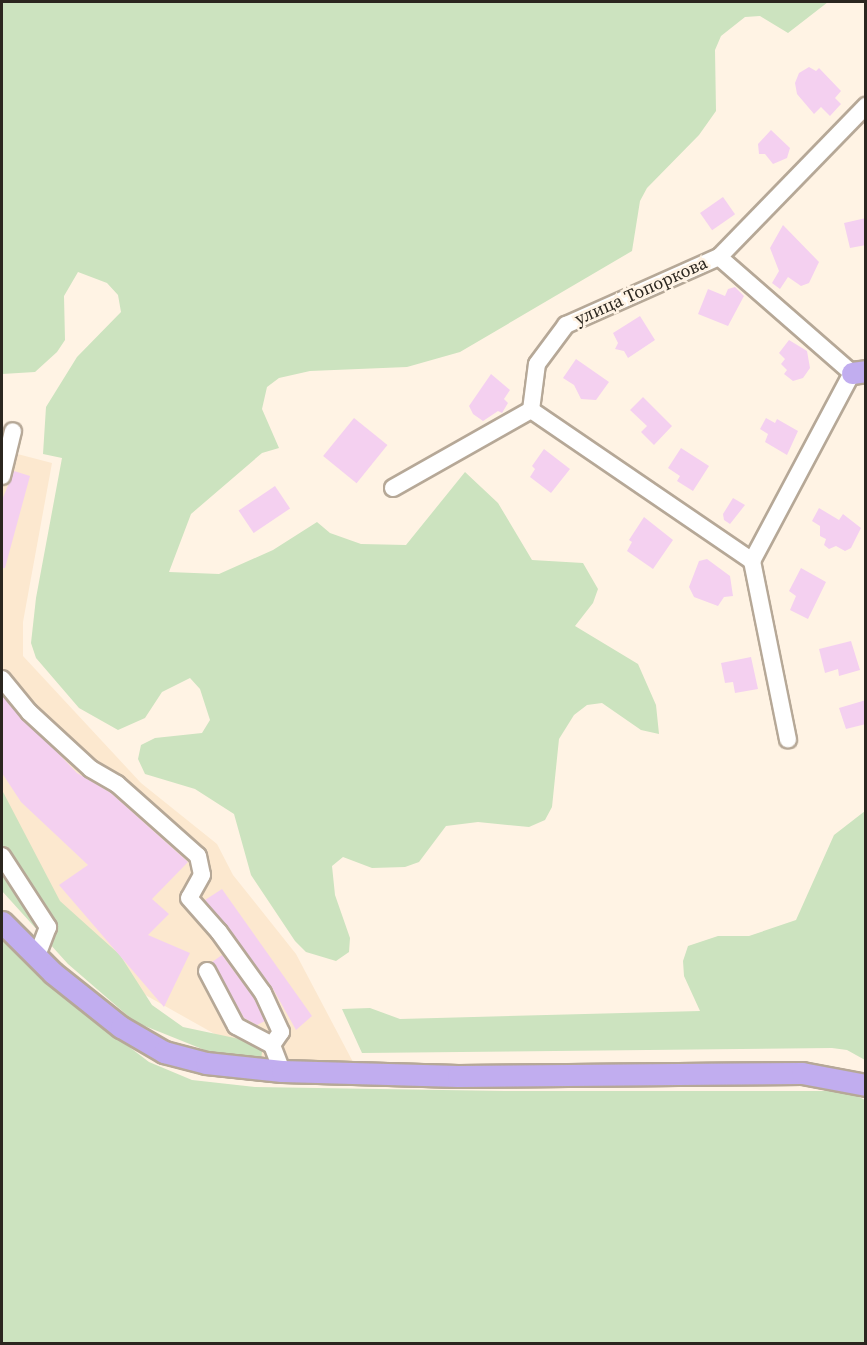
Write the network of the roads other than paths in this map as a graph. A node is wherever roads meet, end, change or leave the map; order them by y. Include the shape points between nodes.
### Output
1 (866, 106) edge
2 (719, 256) junction
3 (859, 372) edge
4 (531, 410) junction
5 (13, 431) dead end
6 (2, 476) edge
7 (393, 488) dead end
8 (752, 561) junction
9 (2, 679) edge
10 (788, 739) dead end
11 (2, 856) edge
12 (2, 922) edge
13 (36, 958) junction
14 (207, 971) dead end
15 (272, 1045) junction
16 (282, 1071) junction
17 (866, 1085) edge

1 - 2 street, улица Топоркова
2 - 3 street, улица Топоркова
2 - 4 street, улица Топоркова via 566,325 537,364
3 - 8 street
4 - 7 street
4 - 8 street
5 - 6 street
8 - 10 street
9 - 15 street via 30,712 92,769 117,784 198,856 202,875 189,898 263,993 281,1032
11 - 13 street via 48,927
12 - 13 main road
13 - 16 main road via 120,1028 164,1052 220,1066
14 - 15 street via 236,1026
15 - 16 street
16 - 17 main road via 458,1076 802,1073

